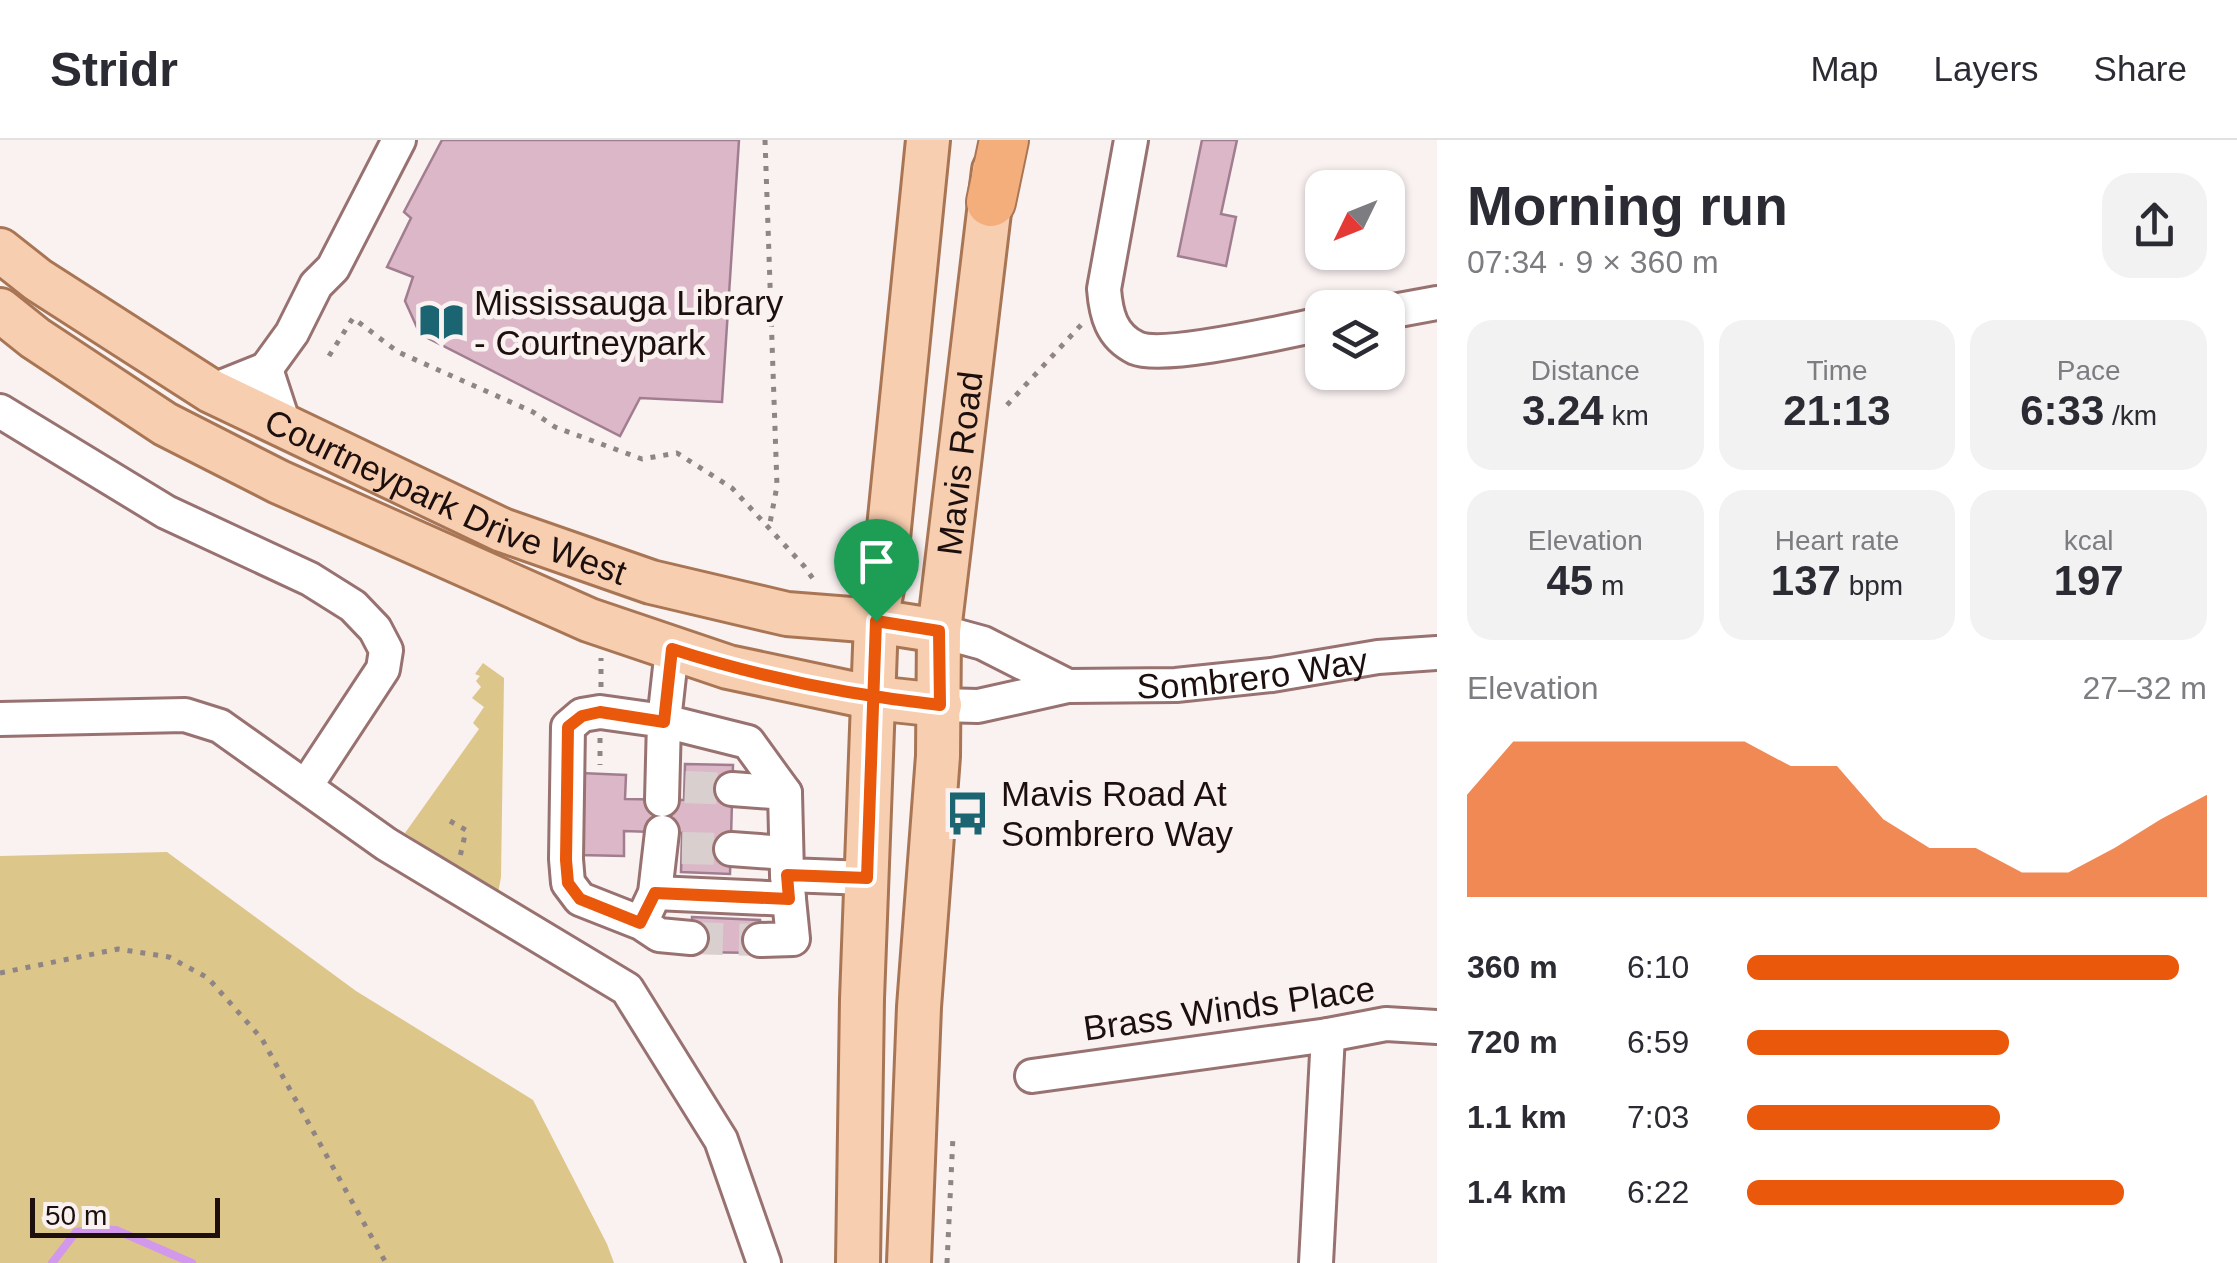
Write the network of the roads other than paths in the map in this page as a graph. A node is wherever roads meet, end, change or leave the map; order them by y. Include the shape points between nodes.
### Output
1 (928, 140) edge
2 (996, 140) edge
3 (1004, 140) edge
4 (1131, 140) edge
5 (389, 143) edge
6 (991, 202) junction
7 (0, 250) edge
8 (1437, 303) edge
9 (1405, 309) edge
10 (0, 310) edge
11 (1305, 327) edge
12 (266, 369) junction
13 (211, 391) junction
14 (0, 411) edge
15 (284, 427) junction
16 (876, 621) junction
17 (939, 631) junction
18 (672, 649) junction
19 (1437, 653) edge
20 (1068, 686) junction
21 (874, 698) junction
22 (940, 705) junction
23 (0, 720) edge
24 (664, 722) junction
25 (306, 786) junction
26 (732, 789) tunnel mouth
27 (785, 793) junction
28 (731, 850) tunnel mouth
29 (787, 876) junction
30 (867, 878) junction
31 (648, 908) junction
32 (691, 938) tunnel mouth
33 (760, 940) tunnel mouth
34 (1437, 1027) edge
35 (1328, 1035) junction
36 (1032, 1076) dead end
37 (764, 1263) edge
38 (858, 1263) edge
39 (908, 1263) edge
40 (1316, 1263) edge

1 - 16 main road, Mavis Road
2 - 6 main road, Mavis Road
3 - 6 highway
4 - 11 street via 1104,289 1118,334 1138,349 1186,350
5 - 12 street via 333,268 316,284
6 - 17 main road, Mavis Road
7 - 13 main road, Courtneypark Drive West
8 - 9 street
10 - 18 main road, Courtneypark Drive West via 165,424 279,482 589,620
12 - 13 street
12 - 15 street
13 - 15 main road, Courtneypark Drive West
14 - 25 street via 166,512 310,579 375,629 386,650 383,670
15 - 16 main road, Courtneypark Drive West via 502,530 652,582 787,614
16 - 17 main road, Courtneypark Drive West
16 - 21 main road, Mavis Road
17 - 20 street, Sombrero Way via 982,642
17 - 22 main road, Mavis Road
18 - 21 main road, Courtneypark Drive West
18 - 24 street
19 - 20 street, Sombrero Way via 1176,685
20 - 22 street, Sombrero Way via 978,706
21 - 22 main road, Sombrero Way
21 - 30 main road, Mavis Road
22 - 39 main road, Mavis Road
23 - 25 street via 185,715 220,726
24 - 27 street via 748,742
24 - 31 street via 669,816
24 - 31 street via 600,712 582,716 567,735 568,883 580,899
25 - 37 street via 386,844 627,989 720,1140
26 - 27 street
27 - 29 street
28 - 29 street
29 - 30 street
29 - 31 street
29 - 33 street via 793,939
30 - 38 main road, Mavis Road
31 - 32 street via 659,935
34 - 35 street, Brass Winds Place via 1386,1024
35 - 36 street, Brass Winds Place
35 - 40 street

